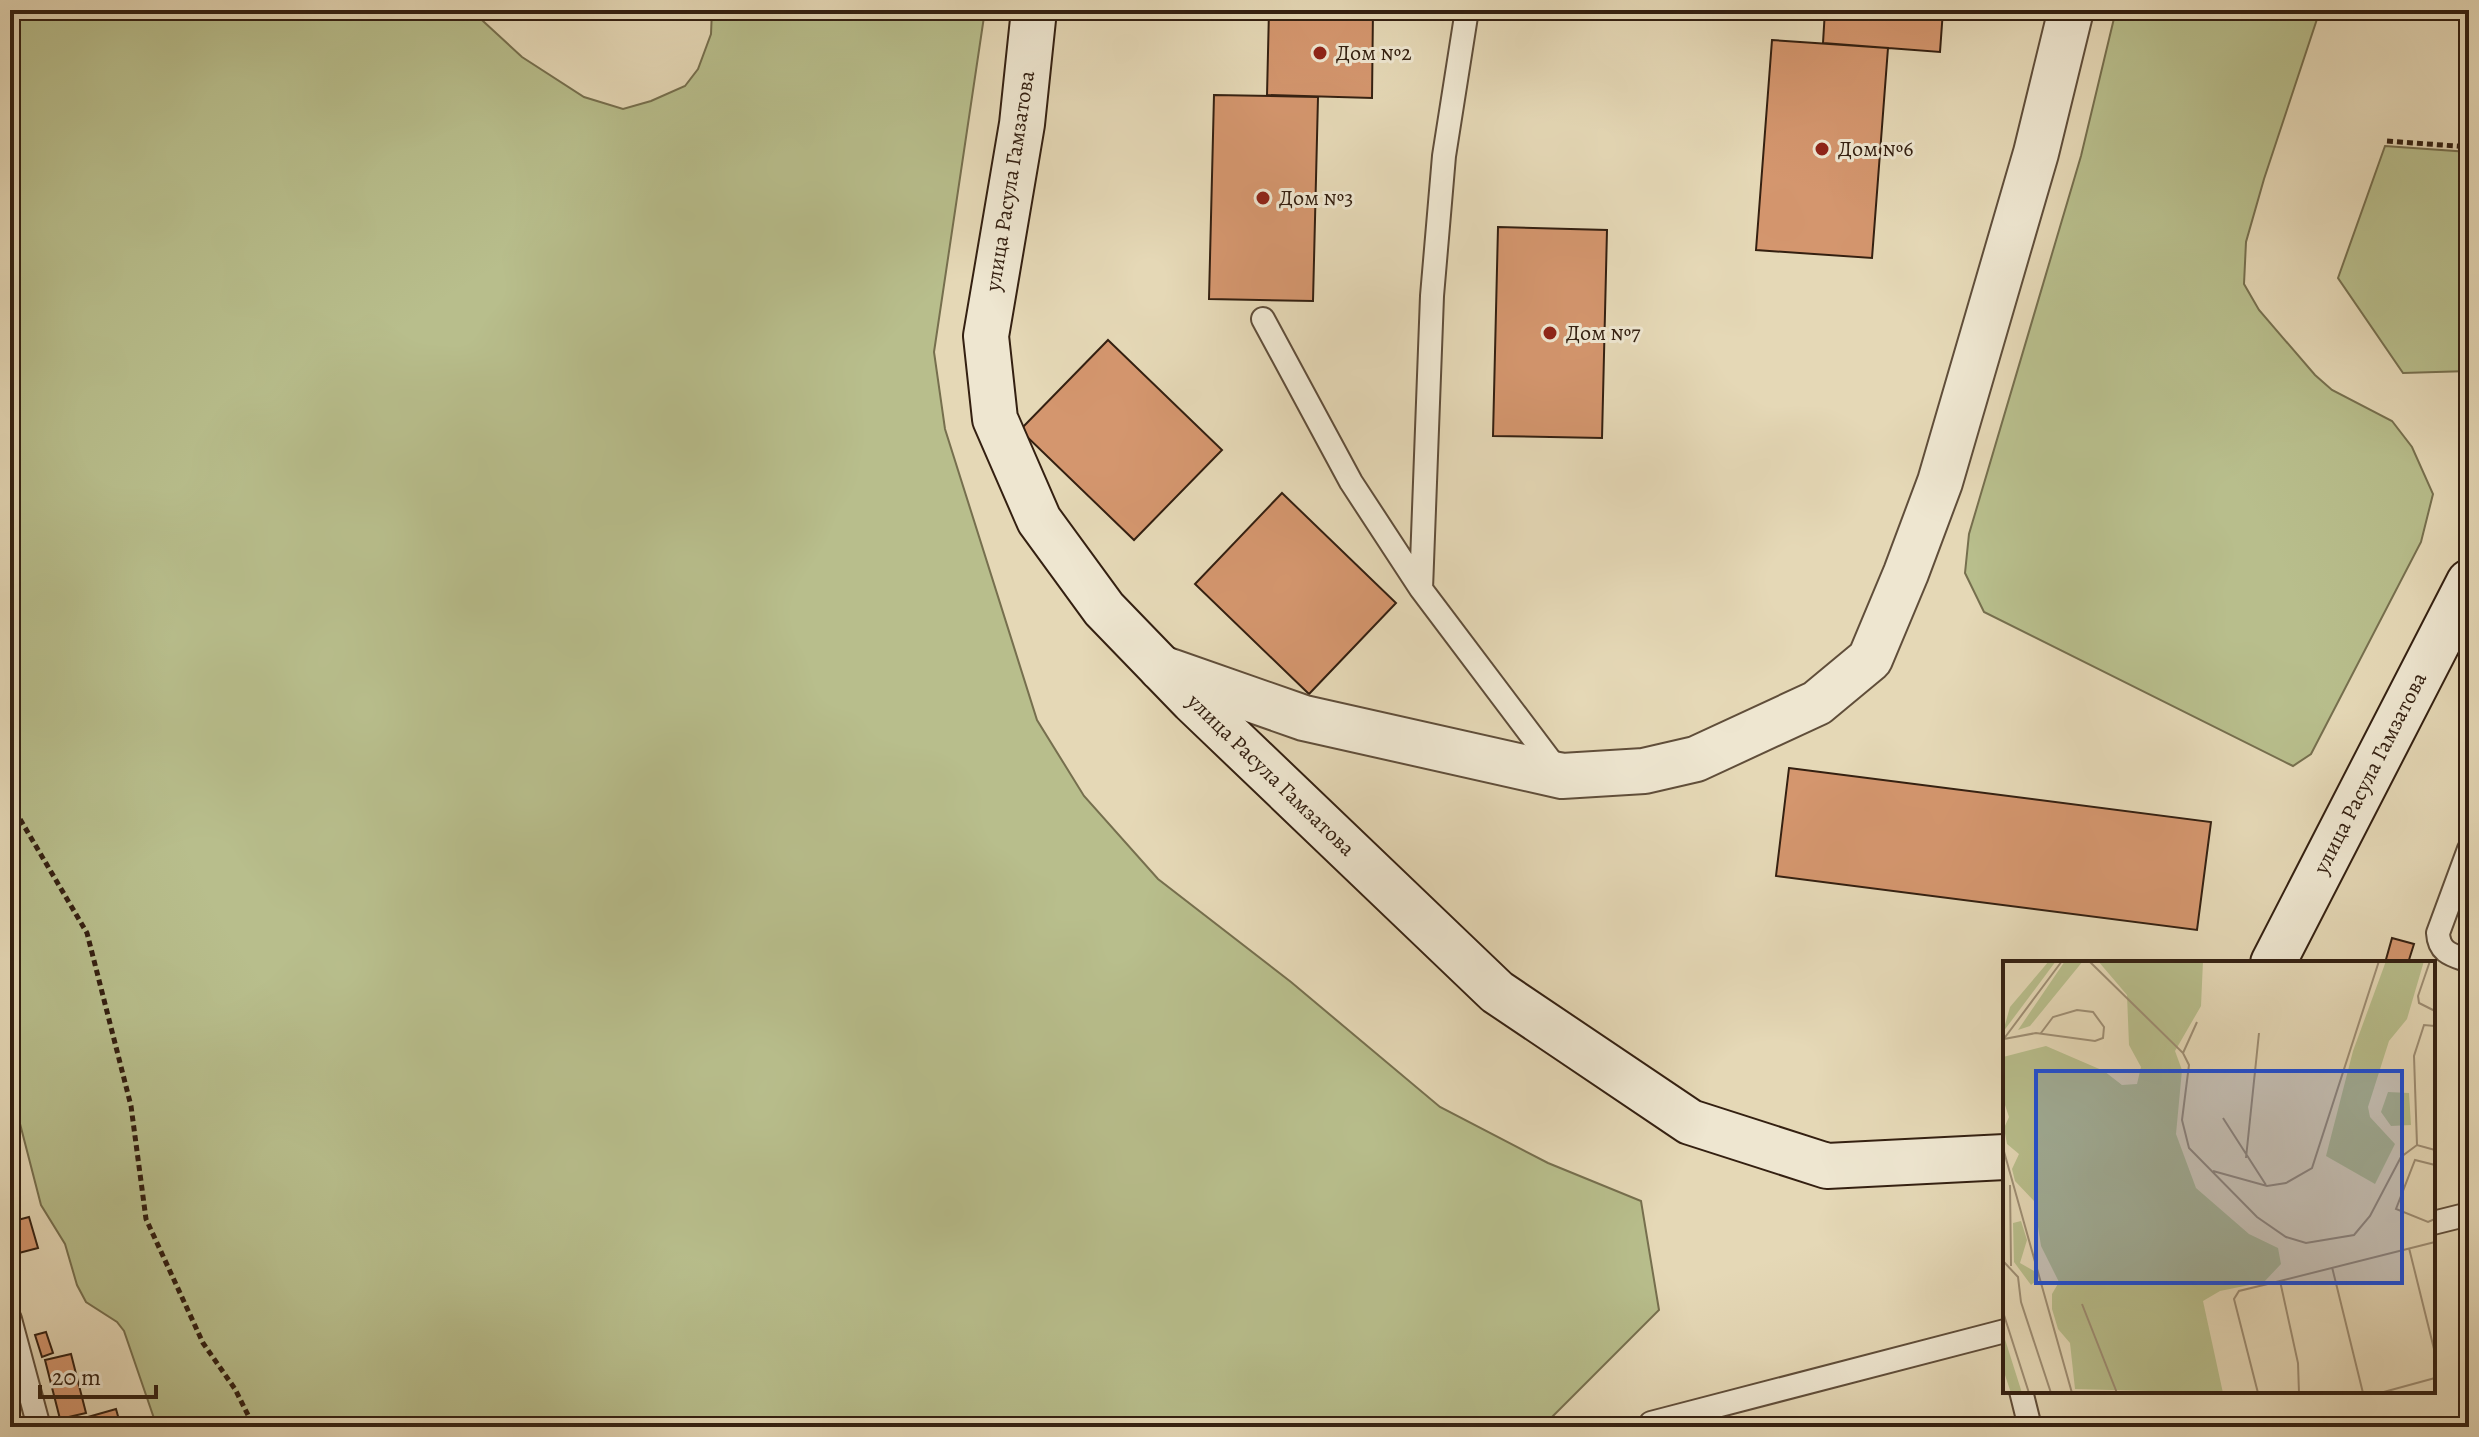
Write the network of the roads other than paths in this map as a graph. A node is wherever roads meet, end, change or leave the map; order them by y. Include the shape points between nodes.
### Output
1 (1034, 10) edge
2 (1467, 10) edge
3 (2071, 10) edge
4 (1263, 319) dead end
5 (2468, 582) edge
6 (1421, 589) junction
7 (1161, 668) junction
8 (1562, 776) junction
9 (2469, 849) edge
10 (2274, 961) edge
11 (2469, 961) edge
12 (2003, 1157) edge
13 (2469, 1214) edge
14 (2435, 1222) edge
15 (10, 1319) edge
16 (2003, 1332) edge
17 (2022, 1393) edge
18 (1646, 1426) edge
19 (39, 1427) edge
20 (2030, 1427) edge

1 - 7 main road, улица Расула Гамзатова via 1022,124 986,336 995,419 1039,520 1104,609
2 - 6 lane via 1444,156 1432,296
3 - 8 main road via 2036,153 1940,482 1870,659 1817,703 1696,759 1644,771
4 - 6 lane via 1351,482
5 - 10 main road, улица Расула Гамзатова
6 - 8 lane
7 - 8 main road via 1304,718
7 - 12 main road, улица Расула Гамзатова via 1497,992 1690,1122 1827,1166
9 - 11 lane via 2438,933 2444,952
13 - 14 lane
15 - 19 lane
16 - 18 lane
17 - 20 lane

